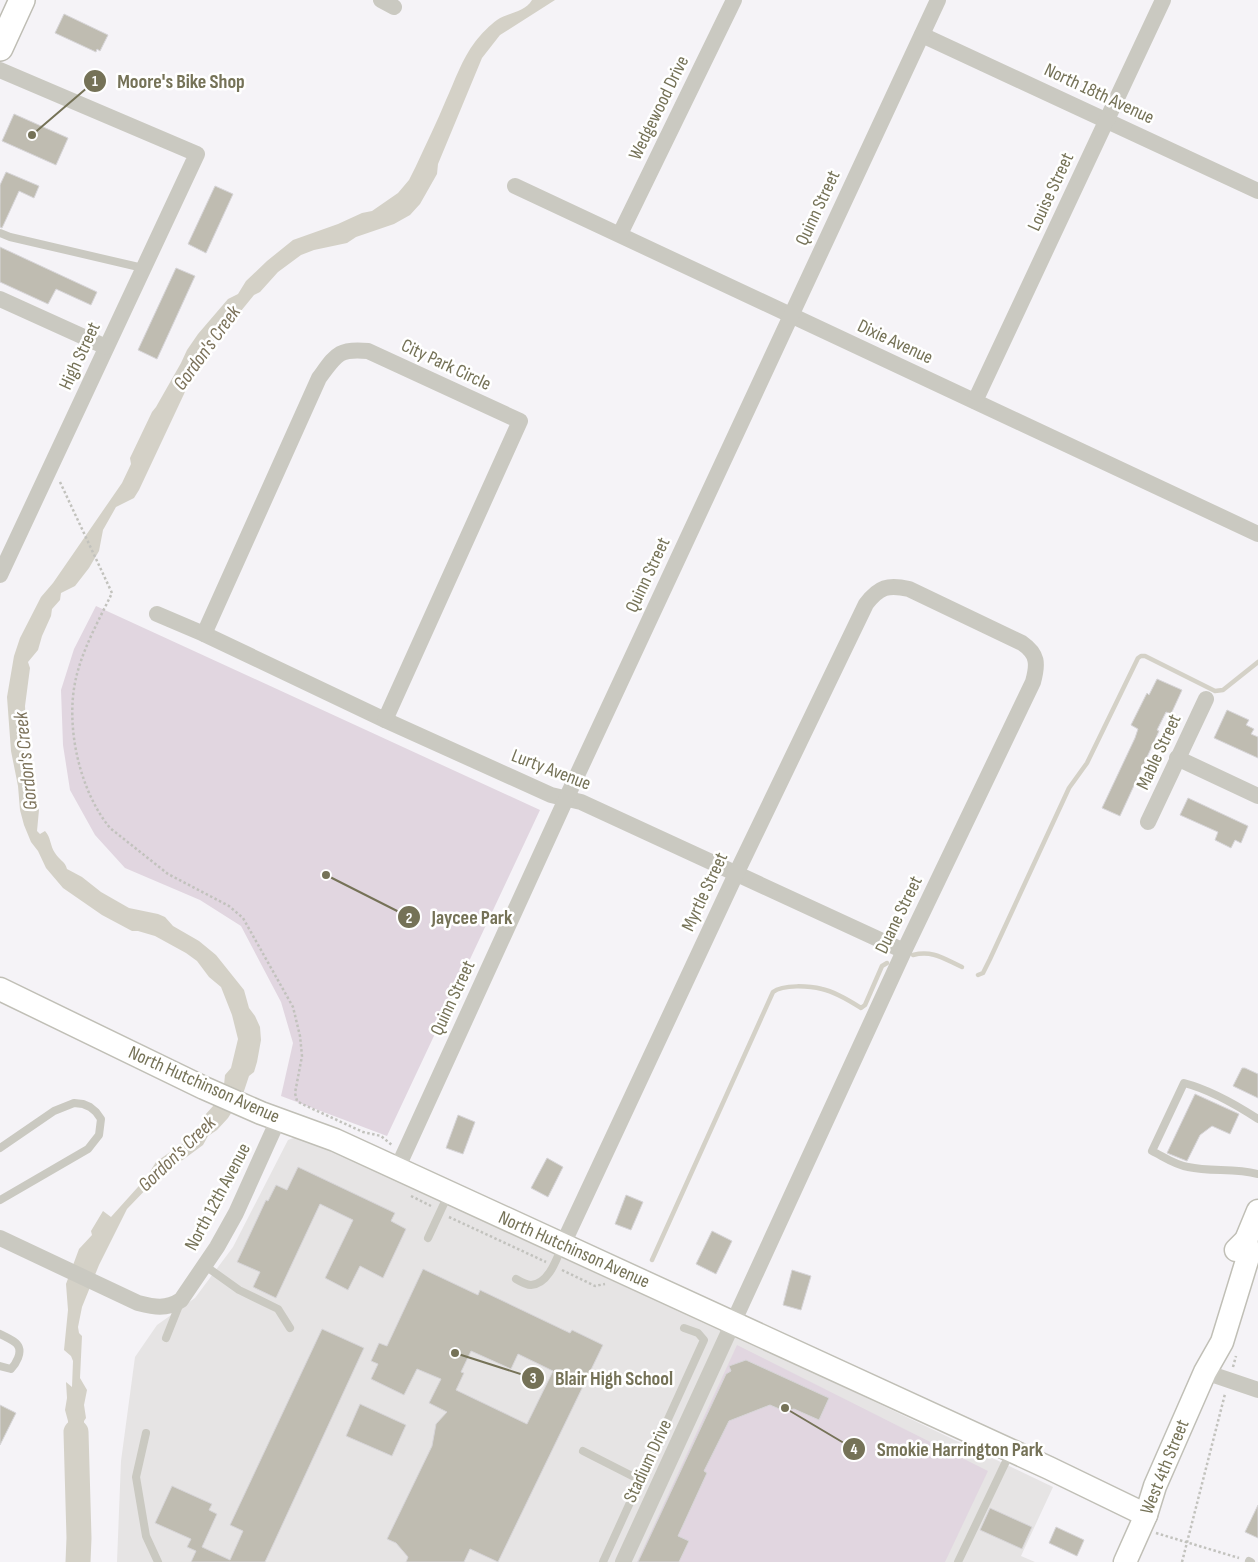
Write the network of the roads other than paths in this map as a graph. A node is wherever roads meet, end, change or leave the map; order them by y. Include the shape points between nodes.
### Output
1 (22, 0) edge
2 (734, 0) edge
3 (938, 0) edge
4 (1163, 0) edge
5 (922, 35) junction
6 (0, 48) edge
7 (0, 70) edge
8 (1107, 120) junction
9 (515, 186) dead end
10 (1258, 191) edge
11 (0, 233) edge
12 (620, 234) junction
13 (143, 268) junction
14 (0, 299) edge
15 (790, 315) junction
16 (106, 347) junction
17 (974, 401) junction
18 (1258, 534) edge
19 (5, 550) edge
20 (0, 575) edge
21 (909, 589) joint
22 (157, 614) dead end
23 (204, 634) junction
24 (1206, 699) dead end
25 (385, 720) junction
26 (1177, 758) junction
27 (1258, 796) edge
28 (566, 799) junction
29 (1148, 822) dead end
30 (736, 874) junction
31 (904, 951) junction
32 (0, 989) edge
33 (270, 1116) junction
34 (1258, 1119) edge
35 (0, 1148) edge
36 (392, 1166) junction
37 (1258, 1174) edge
38 (0, 1200) edge
39 (445, 1202) junction
40 (1258, 1211) edge
41 (0, 1238) edge
42 (428, 1238) dead end
43 (563, 1244) junction
44 (204, 1265) junction
45 (516, 1279) dead end
46 (180, 1300) junction
47 (733, 1322) junction
48 (290, 1328) dead end
49 (684, 1328) dead end
50 (0, 1334) edge
51 (166, 1338) dead end
52 (0, 1366) edge
53 (1205, 1372) junction
54 (1258, 1390) edge
55 (146, 1433) dead end
56 (583, 1451) dead end
57 (1012, 1451) junction
58 (640, 1480) junction
59 (1148, 1523) junction
60 (158, 1562) edge
61 (603, 1562) edge
62 (623, 1562) edge
63 (958, 1562) edge
64 (1125, 1562) edge

1 - 6 main road
2 - 12 street, Wedgewood Drive
3 - 5 street, Quinn Street
4 - 8 street, Louise Street
5 - 8 street, North 18th Avenue
5 - 15 street, Quinn Street
7 - 13 street, High Street via 197,154
8 - 10 street, North 18th Avenue
8 - 17 street, Louise Street
9 - 12 street, Dixie Avenue
11 - 13 lane
12 - 15 street, Dixie Avenue
13 - 16 street, High Street
14 - 16 street
15 - 17 street, Dixie Avenue
15 - 28 street, Quinn Street
16 - 19 street, High Street
17 - 18 street, Dixie Avenue
19 - 20 street, High Street
21 - 30 street, Myrtle Street via 886,587 875,592 866,604
21 - 31 street, Duane Street via 1022,643 1031,650 1037,670
22 - 23 street, Lurty Avenue
23 - 25 street, Lurty Avenue
23 - 25 street, City Park Circle via 319,378 334,357 351,349 368,350 512,417 520,421
24 - 26 street, Mable Street
25 - 28 street, Lurty Avenue via 551,796
26 - 27 street
26 - 29 street, Mable Street
28 - 30 street, Lurty Avenue via 580,802
28 - 36 street, Quinn Street
30 - 31 street, Lurty Avenue
30 - 43 street, Myrtle Street
31 - 47 street, Duane Street
32 - 33 main road, North Hutchinson Avenue via 204,1088
33 - 36 main road, North Hutchinson Avenue
33 - 44 street, North 12th Avenue via 236,1213
34 - 37 lane via 1215,1094 1184,1083 1152,1151 1186,1167
35 - 38 lane via 54,1111 74,1102 90,1107 101,1119 99,1136 88,1149
36 - 39 main road, North Hutchinson Avenue
39 - 42 lane
39 - 43 main road, North Hutchinson Avenue
40 - 53 main road, West 4th Street via 1246,1240 1235,1250 1210,1336
41 - 46 street via 138,1303 163,1308
43 - 45 lane via 553,1266 536,1284
43 - 47 main road, North Hutchinson Avenue
44 - 46 street, North 12th Avenue
44 - 48 lane via 239,1290 278,1310
46 - 51 lane
47 - 57 main road, North Hutchinson Avenue
47 - 62 street, Stadium Drive
49 - 58 lane via 704,1340
50 - 52 lane via 17,1343 20,1352 14,1367
53 - 54 street via 1228,1384
53 - 59 main road, West 4th Street via 1155,1486
55 - 60 lane via 136,1476 146,1536
56 - 58 lane
57 - 59 main road, North Hutchinson Avenue
57 - 63 lane
58 - 61 lane
59 - 64 main road, West 4th Street

